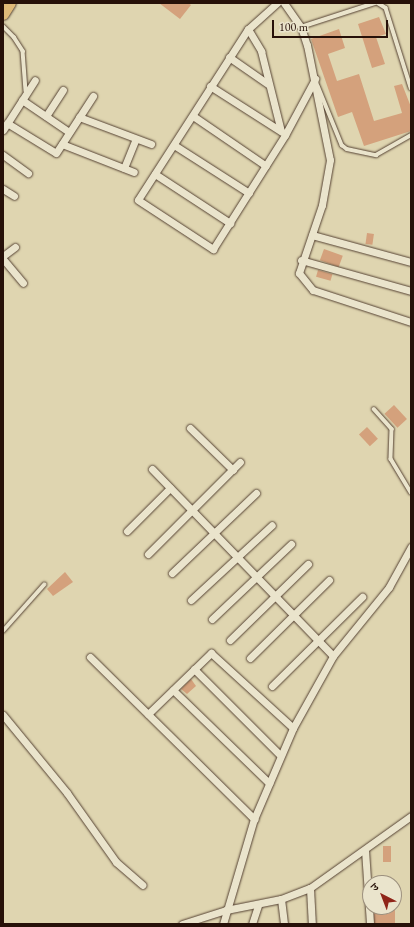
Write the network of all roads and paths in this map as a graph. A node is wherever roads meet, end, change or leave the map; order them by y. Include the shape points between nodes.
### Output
1 (10, 3) edge
2 (277, 3) edge
3 (284, 3) edge
4 (374, 3) edge
5 (378, 3) edge
6 (3, 14) edge
7 (3, 26) edge
8 (301, 27) junction
9 (248, 29) junction
10 (229, 57) junction
11 (315, 79) junction
12 (35, 80) dead end
13 (268, 84) junction
14 (210, 86) junction
15 (411, 88) edge
16 (63, 90) dead end
17 (93, 96) dead end
18 (24, 97) junction
19 (46, 116) junction
20 (192, 116) junction
21 (79, 117) junction
22 (5, 127) edge
23 (69, 132) junction
24 (283, 133) junction
25 (411, 135) edge
26 (136, 139) junction
27 (62, 144) junction
28 (151, 144) dead end
29 (174, 145) junction
30 (3, 155) edge
31 (266, 166) junction
32 (124, 168) junction
33 (134, 172) dead end
34 (28, 173) dead end
35 (155, 174) junction
36 (3, 188) edge
37 (249, 193) junction
38 (14, 196) dead end
39 (230, 223) junction
40 (312, 235) junction
41 (15, 247) dead end
42 (3, 258) edge
43 (302, 260) junction
44 (411, 262) edge
45 (23, 282) dead end
46 (411, 291) edge
47 (411, 322) edge
48 (374, 409) dead end
49 (190, 428) dead end
50 (240, 462) dead end
51 (152, 469) dead end
52 (233, 470) junction
53 (170, 488) junction
54 (411, 492) edge
55 (256, 493) dead end
56 (192, 511) junction
57 (272, 525) dead end
58 (127, 531) dead end
59 (214, 533) junction
60 (291, 544) dead end
61 (411, 547) edge
62 (148, 554) dead end
63 (238, 557) junction
64 (308, 564) dead end
65 (172, 573) dead end
66 (256, 577) junction
67 (329, 580) dead end
68 (44, 585) dead end
69 (275, 596) junction
70 (362, 597) dead end
71 (191, 600) dead end
72 (294, 616) junction
73 (212, 619) dead end
74 (3, 631) edge
75 (230, 640) dead end
76 (318, 641) junction
77 (333, 656) junction
78 (90, 657) dead end
79 (250, 658) dead end
80 (194, 669) junction
81 (272, 686) dead end
82 (173, 690) junction
83 (148, 714) junction
84 (3, 715) edge
85 (293, 728) junction
86 (280, 755) junction
87 (269, 783) junction
88 (411, 816) edge
89 (254, 819) junction
90 (365, 850) junction
91 (142, 885) dead end
92 (310, 888) junction
93 (281, 899) junction
94 (258, 905) junction
95 (226, 910) junction
96 (182, 924) edge
97 (223, 924) edge
98 (252, 924) edge
99 (284, 924) edge
100 (312, 924) edge
101 (370, 924) edge

1 - 6 highway
2 - 9 street
3 - 8 street
4 - 8 lane
5 - 15 lane via 386,8
7 - 18 lane via 14,37 22,51
8 - 11 street
9 - 10 street
9 - 13 street via 261,51
10 - 13 street
10 - 14 street
11 - 24 street
11 - 25 lane via 342,145 347,149 376,155
11 - 40 street via 330,160 322,205
12 - 18 street
13 - 24 street
14 - 20 street
14 - 24 street
16 - 19 street
17 - 21 street
18 - 19 street
18 - 22 street
19 - 23 street
20 - 29 street
20 - 31 street
21 - 23 street
21 - 26 street
22 - 27 street via 52,152 56,153
23 - 27 street
24 - 31 street
26 - 28 street
26 - 32 street
27 - 32 street
29 - 35 street
29 - 37 street
30 - 34 street
31 - 37 street
32 - 33 street
35 - 39 street
35 - 39 street via 138,200 213,249
36 - 38 street
37 - 39 street
40 - 43 street
40 - 44 street
41 - 42 street
42 - 45 street
43 - 46 street
43 - 47 street via 299,273 313,290
48 - 54 lane via 392,429 391,459
49 - 52 street
50 - 52 street
51 - 53 street
52 - 56 street
53 - 56 street
53 - 58 street
55 - 59 street
56 - 59 street
56 - 62 street
57 - 63 street
59 - 63 street
59 - 65 street
60 - 66 street
61 - 77 street via 389,587
63 - 66 street
63 - 71 street
64 - 69 street
66 - 69 street
66 - 73 street
67 - 72 street
68 - 74 lane
69 - 72 street
69 - 75 street
70 - 76 street
72 - 76 street
72 - 79 street
76 - 77 street
76 - 81 street
77 - 85 street
78 - 83 street
80 - 82 street
80 - 85 street via 211,653
80 - 86 street
82 - 83 street
82 - 87 street
83 - 89 street
84 - 91 street via 70,797 116,862
85 - 86 street
86 - 87 street
87 - 89 street
88 - 90 street
89 - 95 street
90 - 92 street
90 - 101 street
92 - 93 street
92 - 100 street
93 - 94 street
93 - 99 street
94 - 95 street
94 - 98 street
95 - 96 street
95 - 97 street

